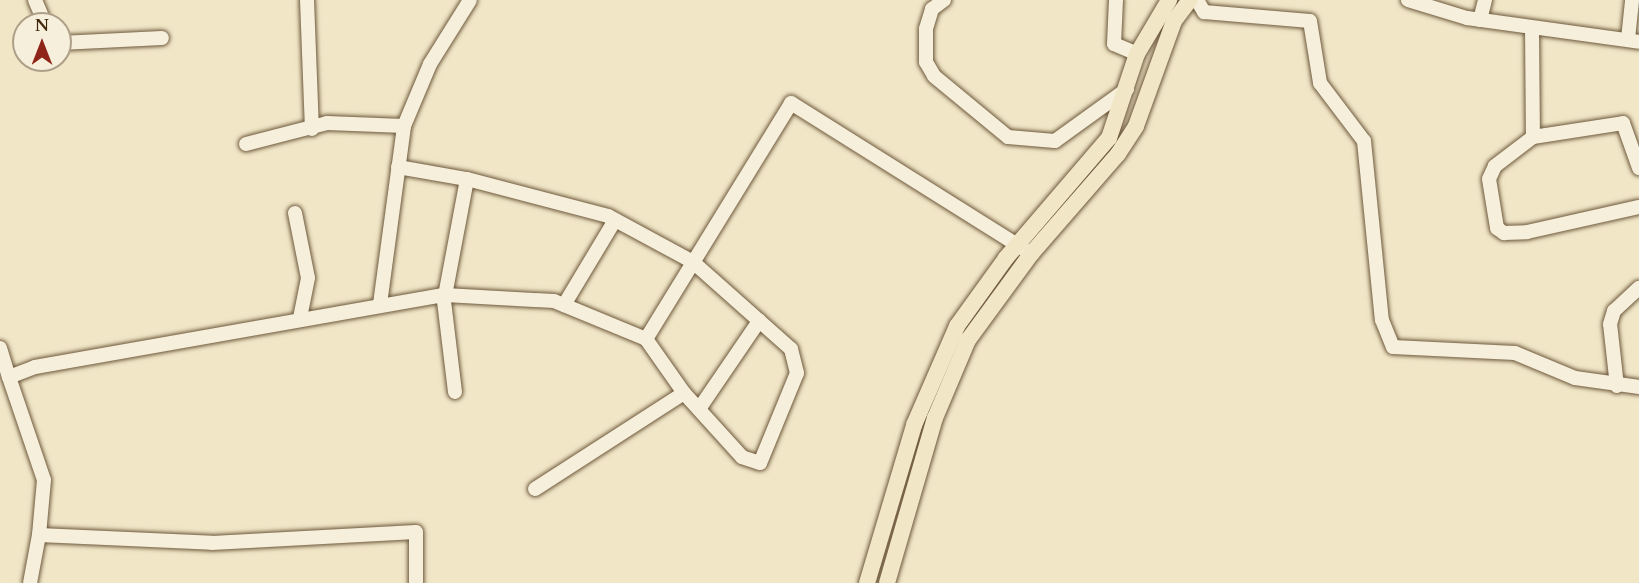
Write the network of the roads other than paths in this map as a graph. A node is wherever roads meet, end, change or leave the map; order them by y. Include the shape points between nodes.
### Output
1 (307, 0) edge
2 (470, 0) edge
3 (944, 0) edge
4 (1116, 0) edge
5 (1169, 0) edge
6 (1190, 0) edge
7 (1197, 0) edge
8 (1408, 0) edge
9 (1485, 0) edge
10 (1632, 0) edge
11 (1480, 20) junction
12 (1532, 28) junction
13 (162, 38) dead end
14 (1633, 41) edge
15 (72, 42) edge
16 (1137, 54) junction
17 (1126, 89) junction
18 (404, 126) junction
19 (312, 129) junction
20 (1533, 137) junction
21 (246, 144) dead end
22 (398, 167) junction
23 (1639, 168) edge
24 (468, 179) junction
25 (1639, 207) edge
26 (295, 213) dead end
27 (615, 220) junction
28 (1024, 249) junction
29 (693, 262) junction
30 (1639, 288) edge
31 (445, 295) junction
32 (380, 304) junction
33 (564, 305) junction
34 (300, 318) junction
35 (759, 321) junction
36 (646, 339) junction
37 (0, 348) edge
38 (9, 377) junction
39 (1617, 386) junction
40 (1639, 387) edge
41 (456, 392) dead end
42 (684, 393) junction
43 (699, 409) junction
44 (535, 489) dead end
45 (39, 535) junction
46 (30, 583) edge
47 (416, 583) edge
48 (867, 583) edge
49 (887, 583) edge

1 - 19 street
2 - 18 street via 426,71
3 - 17 street via 933,9 926,29 926,62 934,76 1008,137 1055,141
4 - 16 street via 1114,44
5 - 16 main road
6 - 28 main road via 1174,21 1136,126 1118,154
7 - 39 street via 1204,12 1310,21 1320,83 1364,141 1382,320 1393,346 1515,353 1575,378
8 - 11 street
9 - 11 street
10 - 14 street
11 - 12 street
12 - 14 street
12 - 20 street
13 - 15 street
16 - 17 main road
17 - 28 main road via 1108,138
18 - 19 street via 327,123
18 - 22 street
19 - 21 street
20 - 23 street via 1623,123
20 - 25 street via 1495,166 1489,179 1497,228 1504,233
22 - 24 street
22 - 32 street
24 - 27 street
24 - 31 street
26 - 34 street via 308,278
27 - 29 street
27 - 33 street
28 - 29 street via 791,103
28 - 48 main road via 957,326 914,424
28 - 49 main road via 982,316 944,394
29 - 35 street
29 - 36 street
30 - 39 street via 1614,311 1610,324
31 - 32 street
31 - 33 street
31 - 41 street
32 - 34 street
33 - 36 street
34 - 38 street via 35,367
35 - 43 street
35 - 43 street via 791,350 797,373 760,463 742,457
36 - 42 street
37 - 38 street
38 - 45 street via 44,480
39 - 40 street
42 - 43 street
42 - 44 street
45 - 46 street
45 - 47 street via 212,543 416,532

